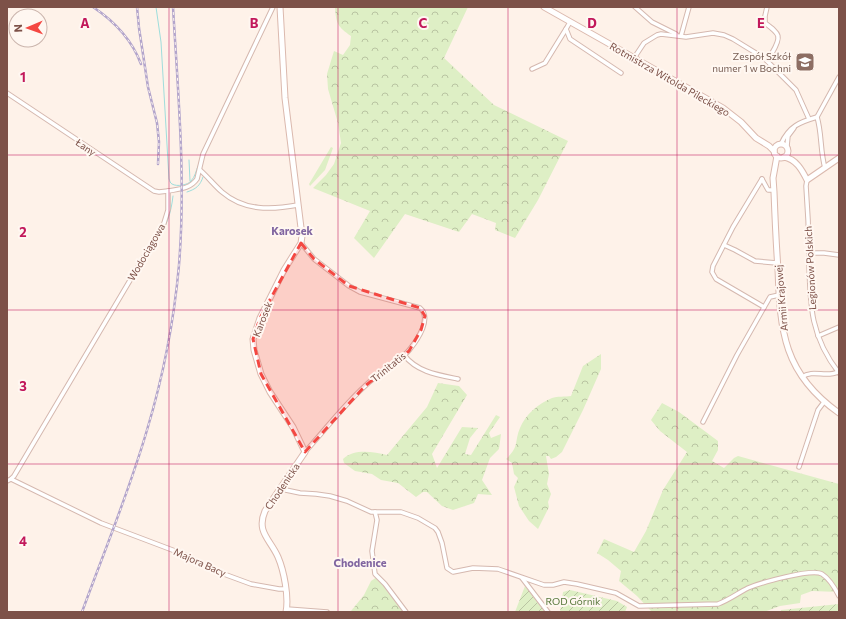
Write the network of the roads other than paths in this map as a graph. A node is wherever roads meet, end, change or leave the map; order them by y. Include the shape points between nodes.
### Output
1 (273, 7) edge
2 (280, 7) edge
3 (544, 7) edge
4 (635, 7) edge
5 (689, 7) edge
6 (767, 7) edge
7 (570, 22) junction
8 (566, 29) junction
9 (680, 36) junction
10 (772, 53) dead end
11 (634, 58) junction
12 (532, 69) dead end
13 (621, 72) dead end
14 (839, 77) edge
15 (7, 93) edge
16 (817, 117) junction
17 (809, 119) junction
18 (798, 124) junction
19 (750, 131) junction
20 (780, 144) junction
21 (787, 149) junction
22 (779, 155) junction
23 (839, 158) edge
24 (825, 168) junction
25 (200, 170) junction
26 (802, 170) junction
27 (808, 180) junction
28 (774, 188) junction
29 (168, 191) junction
30 (298, 206) junction
31 (300, 243) junction
32 (724, 245) junction
33 (809, 253) junction
34 (839, 255) edge
35 (777, 263) junction
36 (779, 294) junction
37 (764, 306) junction
38 (839, 327) edge
39 (818, 336) junction
40 (404, 355) junction
41 (838, 372) edge
42 (802, 377) junction
43 (458, 379) dead end
44 (824, 402) junction
45 (839, 413) edge
46 (703, 422) dead end
47 (305, 452) junction
48 (799, 467) dead end
49 (11, 479) junction
50 (7, 481) edge
51 (281, 489) junction
52 (375, 512) junction
53 (521, 577) junction
54 (286, 589) junction
55 (839, 596) edge
56 (287, 610) edge
57 (327, 612) edge
58 (406, 612) edge
59 (548, 612) edge

1 - 25 street via 203,154
2 - 30 street, Karosek via 285,98
3 - 7 street, Rotmistrza Witolda Pileckiego
4 - 9 street via 652,22
5 - 9 street
6 - 10 street via 765,22 777,31 779,38
7 - 8 street
7 - 11 street, Rotmistrza Witolda Pileckiego
8 - 12 street via 545,63
8 - 13 street via 570,39
9 - 11 street via 661,34 652,37 639,48
9 - 17 street via 713,33 724,35 764,58 796,90
11 - 19 street, Rotmistrza Witolda Pileckiego via 722,108
14 - 16 street
15 - 29 street, Łany via 154,191
16 - 17 street
16 - 24 street
17 - 18 street
18 - 20 street via 788,131
18 - 21 street via 788,136
19 - 20 street, Rotmistrza Witolda Pileckiego via 771,143
19 - 22 street, Rotmistrza Witolda Pileckiego
20 - 21 street, Rotmistrza Witolda Pileckiego
20 - 22 street via 776,146
21 - 22 street
21 - 26 street
22 - 26 street via 791,159
22 - 28 street, Armii Krajowej via 774,167
23 - 24 street
24 - 27 street
25 - 29 street via 192,185
25 - 30 street via 222,191 242,204 270,209
26 - 27 street
27 - 33 street, Legionów Polskich via 806,186
28 - 32 street via 768,190 762,179
28 - 35 street, Armii Krajowej
29 - 49 street, Wodociągowa via 168,210 164,223
30 - 31 street, Karosek via 302,236
31 - 40 street, Trinitatis via 314,259 349,286 360,292 420,308 423,311 425,316 421,330
31 - 47 street, Karosek via 260,318 253,339 254,350 270,392
32 - 35 street via 755,261
32 - 37 street via 713,266 714,276
33 - 34 street
33 - 39 street, Legionów Polskich via 810,308
35 - 36 street, Armii Krajowej
36 - 37 street via 770,297
36 - 42 street, Armii Krajowej via 785,339
37 - 46 street
38 - 39 street
39 - 41 street, Legionów Polskich
40 - 43 street via 426,372
40 - 47 street, Trinitatis via 364,386
41 - 42 street via 829,375 813,373
42 - 44 street, Armii Krajowej
44 - 45 street, Armii Krajowej
44 - 48 street via 818,410
47 - 51 street, Chodenicka
49 - 50 street
49 - 54 street, Majora Bacy via 93,520 183,554 213,570 251,584
51 - 52 street via 330,496
51 - 54 street, Chodenicka via 265,511 262,522 264,533 279,560
52 - 53 street via 401,512 435,528 442,543 446,568 453,572 473,568 498,569
52 - 58 street via 377,520 372,551 375,574
53 - 55 street via 544,585 564,582 609,590 639,606 718,604 749,588 811,572 822,573 833,584
53 - 59 street
54 - 56 street, Chodenicka
56 - 57 street

